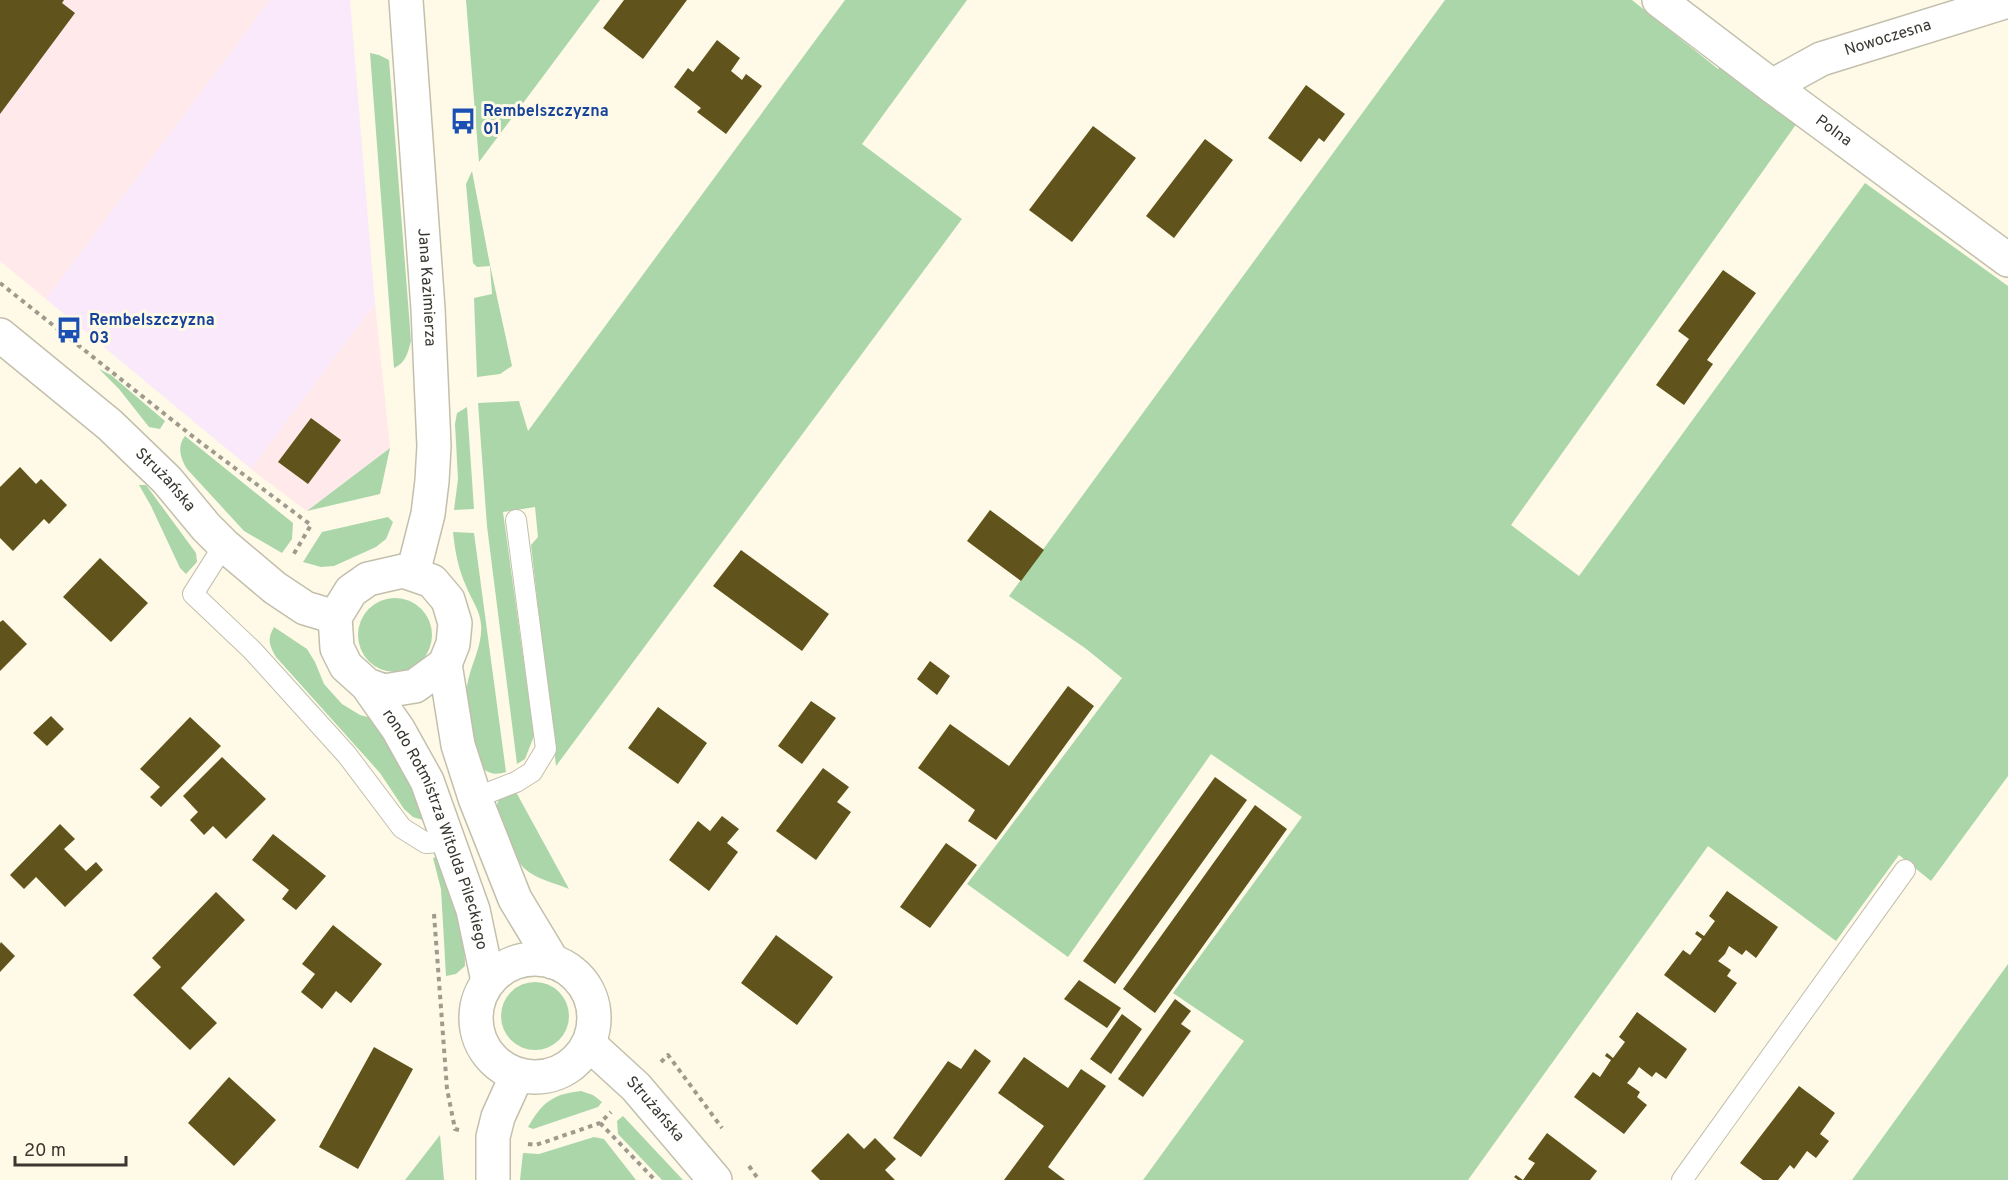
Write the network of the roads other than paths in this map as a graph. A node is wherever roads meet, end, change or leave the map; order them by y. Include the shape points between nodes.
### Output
1 (405, 0) edge
2 (1659, 0) edge
3 (2008, 1) edge
4 (1773, 86) junction
5 (2008, 260) edge
6 (0, 335) edge
7 (516, 520) dead end
8 (224, 545) junction
9 (413, 573) junction
10 (335, 617) junction
11 (445, 664) junction
12 (367, 685) junction
13 (475, 798) junction
14 (450, 841) junction
15 (1905, 870) dead end
16 (553, 962) junction
17 (488, 981) junction
18 (589, 1044) junction
19 (517, 1075) junction
20 (493, 1180) edge
21 (715, 1180) edge
22 (1682, 1180) edge

1 - 9 main road, Jana Kazimierza via 434,446 428,514
2 - 4 main road, Polna
3 - 4 main road, Nowoczesna via 1821,59
4 - 5 main road, Polna
6 - 8 main road, Strużańska via 110,425
7 - 13 lane via 546,749 532,772
8 - 10 main road, Strużańska via 305,608
8 - 14 lane via 193,594 252,650 339,747 402,828 426,843
9 - 10 main road via 403,571 369,579 351,591
9 - 11 main road via 432,581 448,600 455,623 453,644
10 - 12 main road, rondo Rotmistrza Witolda Pileckiego via 337,648 346,666
11 - 12 main road, rondo Rotmistrza Witolda Pileckiego via 415,686 384,691
11 - 13 main road via 458,746
12 - 14 main road, rondo Rotmistrza Witolda Pileckiego via 427,781
13 - 16 main road via 515,900
14 - 17 main road, rondo Rotmistrza Witolda Pileckiego via 473,910
15 - 22 lane
16 - 17 main road via 518,962
16 - 18 main road via 571,971 588,994 594,1024
17 - 19 main road via 476,1011 478,1035 489,1056
18 - 19 main road via 579,1058 550,1076
18 - 21 main road, Strużańska via 636,1087
19 - 20 main road via 493,1137

